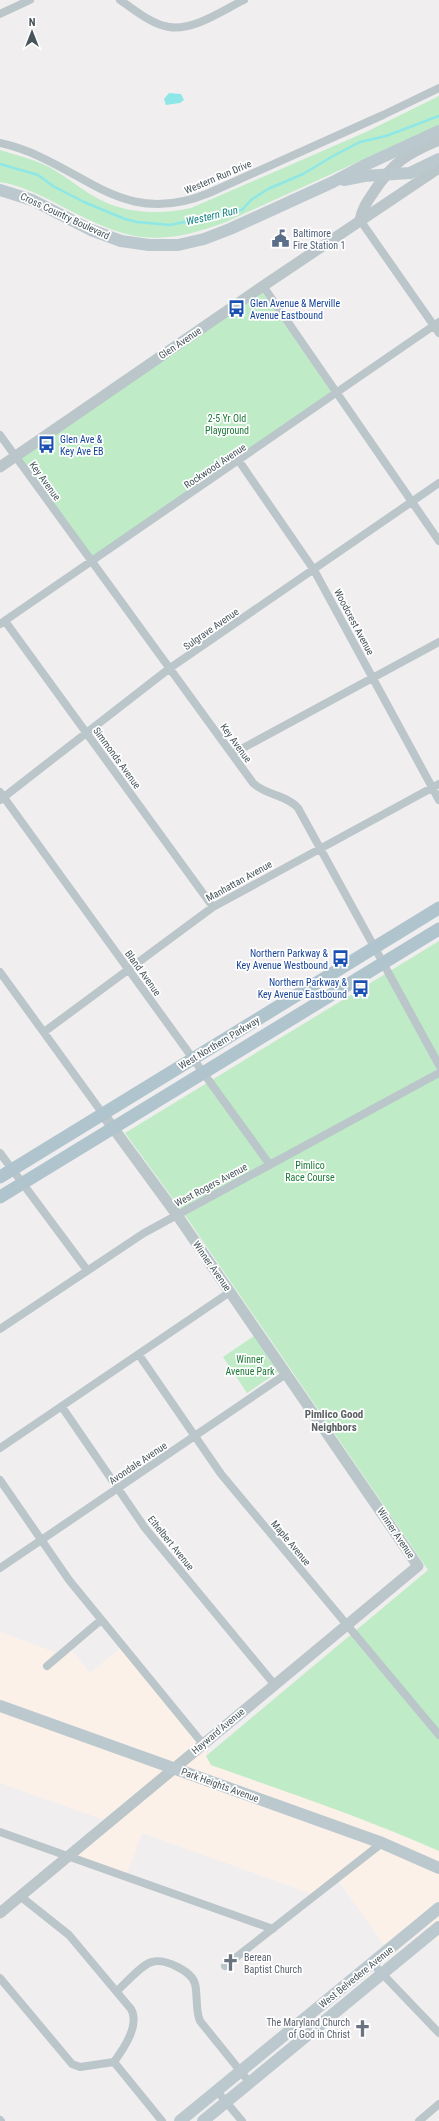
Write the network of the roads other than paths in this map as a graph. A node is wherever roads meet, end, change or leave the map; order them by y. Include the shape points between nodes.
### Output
1 (30, 0) edge
2 (120, 0) edge
3 (244, 0) edge
4 (0, 14) edge
5 (439, 88) edge
6 (439, 131) edge
7 (439, 140) edge
8 (0, 143) edge
9 (439, 159) edge
10 (439, 168) edge
11 (385, 176) junction
12 (333, 182) junction
13 (0, 190) edge
14 (360, 220) junction
15 (263, 286) junction
16 (436, 323) edge
17 (439, 333) edge
18 (337, 393) junction
19 (0, 436) edge
20 (15, 457) junction
21 (239, 461) junction
22 (0, 467) edge
23 (439, 483) edge
24 (412, 501) junction
25 (439, 541) edge
26 (91, 562) junction
27 (314, 570) junction
28 (3, 622) edge
29 (439, 642) edge
30 (170, 668) junction
31 (372, 678) junction
32 (87, 733) junction
33 (232, 754) junction
34 (436, 786) edge
35 (1, 796) edge
36 (439, 800) edge
37 (321, 849) junction
38 (213, 907) junction
39 (439, 908) edge
40 (439, 929) edge
41 (375, 947) junction
42 (384, 963) junction
43 (129, 970) junction
44 (0, 972) edge
45 (44, 1032) junction
46 (193, 1059) junction
47 (439, 1065) edge
48 (204, 1073) junction
49 (439, 1073) edge
50 (103, 1114) junction
51 (114, 1129) junction
52 (0, 1153) edge
53 (270, 1164) junction
54 (13, 1169) junction
55 (0, 1177) edge
56 (23, 1183) junction
57 (0, 1198) edge
58 (177, 1215) junction
59 (87, 1270) junction
60 (230, 1292) junction
61 (0, 1329) edge
62 (139, 1355) junction
63 (286, 1374) junction
64 (62, 1407) junction
65 (195, 1436) junction
66 (0, 1448) edge
67 (0, 1480) edge
68 (118, 1488) junction
69 (41, 1540) junction
70 (418, 1566) joint
71 (0, 1568) edge
72 (102, 1620) junction
73 (346, 1625) junction
74 (47, 1666) dead end
75 (274, 1684) junction
76 (0, 1706) edge
77 (439, 1736) edge
78 (203, 1744) junction
79 (173, 1768) junction
80 (0, 1832) edge
81 (382, 1843) junction
82 (69, 1856) junction
83 (439, 1868) edge
84 (20, 1896) junction
85 (439, 1908) edge
86 (0, 1913) edge
87 (439, 1927) edge
88 (273, 1929) junction
89 (372, 1964) junction
90 (225, 1966) dead end
91 (382, 1974) junction
92 (0, 1978) edge
93 (116, 1991) junction
94 (439, 2033) edge
95 (114, 2062) junction
96 (240, 2071) junction
97 (250, 2082) junction
98 (217, 2091) junction
99 (226, 2103) junction
100 (439, 2104) edge
101 (162, 2121) edge
102 (180, 2121) edge
103 (203, 2121) edge
104 (242, 2121) edge
105 (418, 2121) edge

1 - 4 street
2 - 3 street via 149,19 168,27 178,28 196,23
5 - 8 street, Western Run Drive via 209,193 167,205 144,204 110,194 54,162
6 - 12 main road, Cross Country Boulevard
7 - 11 street via 406,155
9 - 11 main road, Cross Country Boulevard via 410,173
10 - 14 street, Glen Avenue
11 - 12 main road, Cross Country Boulevard via 355,177
11 - 14 street via 364,207
12 - 13 main road, Cross Country Boulevard via 204,239 161,246 121,242 32,200
14 - 15 street, Glen Avenue
14 - 16 street
15 - 18 street
15 - 20 street, Glen Avenue
16 - 17 street
16 - 18 street, Rockwood Avenue
18 - 21 street, Rockwood Avenue
18 - 24 street
19 - 20 street, Key Avenue
20 - 22 street, Glen Avenue
20 - 26 street, Key Avenue
21 - 26 street, Rockwood Avenue
21 - 27 street, Woodcrest Avenue
23 - 24 street, Sulgrave Avenue
24 - 25 street
24 - 27 street, Sulgrave Avenue
26 - 28 street, Rockwood Avenue
26 - 30 street, Key Avenue
27 - 30 street, Sulgrave Avenue
27 - 31 street, Woodcrest Avenue
28 - 32 street, Simmonds Avenue
29 - 31 street
30 - 32 street, Sulgrave Avenue
30 - 33 street, Key Avenue
31 - 33 street
31 - 34 street, Woodcrest Avenue
32 - 35 street, Sulgrave Avenue
32 - 38 street, Simmonds Avenue
33 - 37 street, Key Avenue via 257,787 295,804
34 - 36 street, Woodcrest Avenue
34 - 37 street, Manhattan Avenue
35 - 43 street, Bland Avenue
37 - 38 street, Manhattan Avenue
37 - 41 street, Key Avenue
38 - 43 street, Manhattan Avenue
39 - 41 main road, West Northern Parkway
40 - 42 main road, West Northern Parkway
41 - 42 street, Key Avenue
41 - 46 main road, West Northern Parkway
42 - 47 street, Key Avenue
42 - 48 main road, West Northern Parkway
43 - 45 street, Manhattan Avenue
43 - 46 street, Bland Avenue
44 - 45 street, Winner Avenue
45 - 50 street, Winner Avenue
46 - 48 street, Bland Avenue
46 - 50 main road, West Northern Parkway
48 - 51 main road, West Northern Parkway
48 - 53 street, Bland Avenue
49 - 53 street, West Rogers Avenue
50 - 51 street, Winner Avenue
50 - 54 main road, West Northern Parkway
51 - 56 main road, West Northern Parkway
51 - 58 street, Winner Avenue
52 - 54 street
53 - 58 street, West Rogers Avenue
54 - 55 main road, West Northern Parkway
54 - 56 street
56 - 57 main road, West Northern Parkway
56 - 59 street
58 - 59 street, West Rogers Avenue via 124,1245
58 - 60 street, Winner Avenue
59 - 61 street, West Rogers Avenue
60 - 62 street
60 - 63 street, Winner Avenue
62 - 64 street
62 - 65 street, Maple Avenue
63 - 65 street, Avondale Avenue
63 - 70 street, Winner Avenue
64 - 66 street
64 - 68 street, Ethelbert Avenue
65 - 68 street, Avondale Avenue
65 - 73 street, Maple Avenue via 228,1484
67 - 69 street
68 - 69 street, Avondale Avenue
68 - 75 street, Ethelbert Avenue via 145,1528
69 - 71 street, Avondale Avenue
69 - 72 street via 62,1571
70 - 73 street, Hayward Avenue
72 - 74 street
72 - 78 street
73 - 75 street, Hayward Avenue
73 - 77 street, Maple Avenue
75 - 78 street, Hayward Avenue
76 - 79 main road, Park Heights Avenue
78 - 79 street, Hayward Avenue
79 - 81 main road, Park Heights Avenue
79 - 82 street, Hayward Avenue
80 - 82 street
81 - 83 main road, Park Heights Avenue
81 - 88 street
82 - 84 street, Hayward Avenue
82 - 88 street
84 - 86 street, Hayward Avenue
84 - 93 street via 69,1935
85 - 89 main road, West Belvedere Avenue
87 - 91 main road, West Belvedere Avenue
88 - 90 street
89 - 91 street
89 - 96 main road, West Belvedere Avenue
91 - 94 street
91 - 97 main road, West Belvedere Avenue
92 - 95 street via 72,2064 80,2067
93 - 95 street via 131,2009 134,2025
93 - 96 street via 151,1962 159,1962 187,1972 195,1985 200,2021
95 - 101 street
96 - 97 street
96 - 98 main road, West Belvedere Avenue
97 - 99 main road, West Belvedere Avenue
98 - 99 street
98 - 102 main road, West Belvedere Avenue
99 - 103 main road, West Belvedere Avenue
99 - 104 street
100 - 105 street

